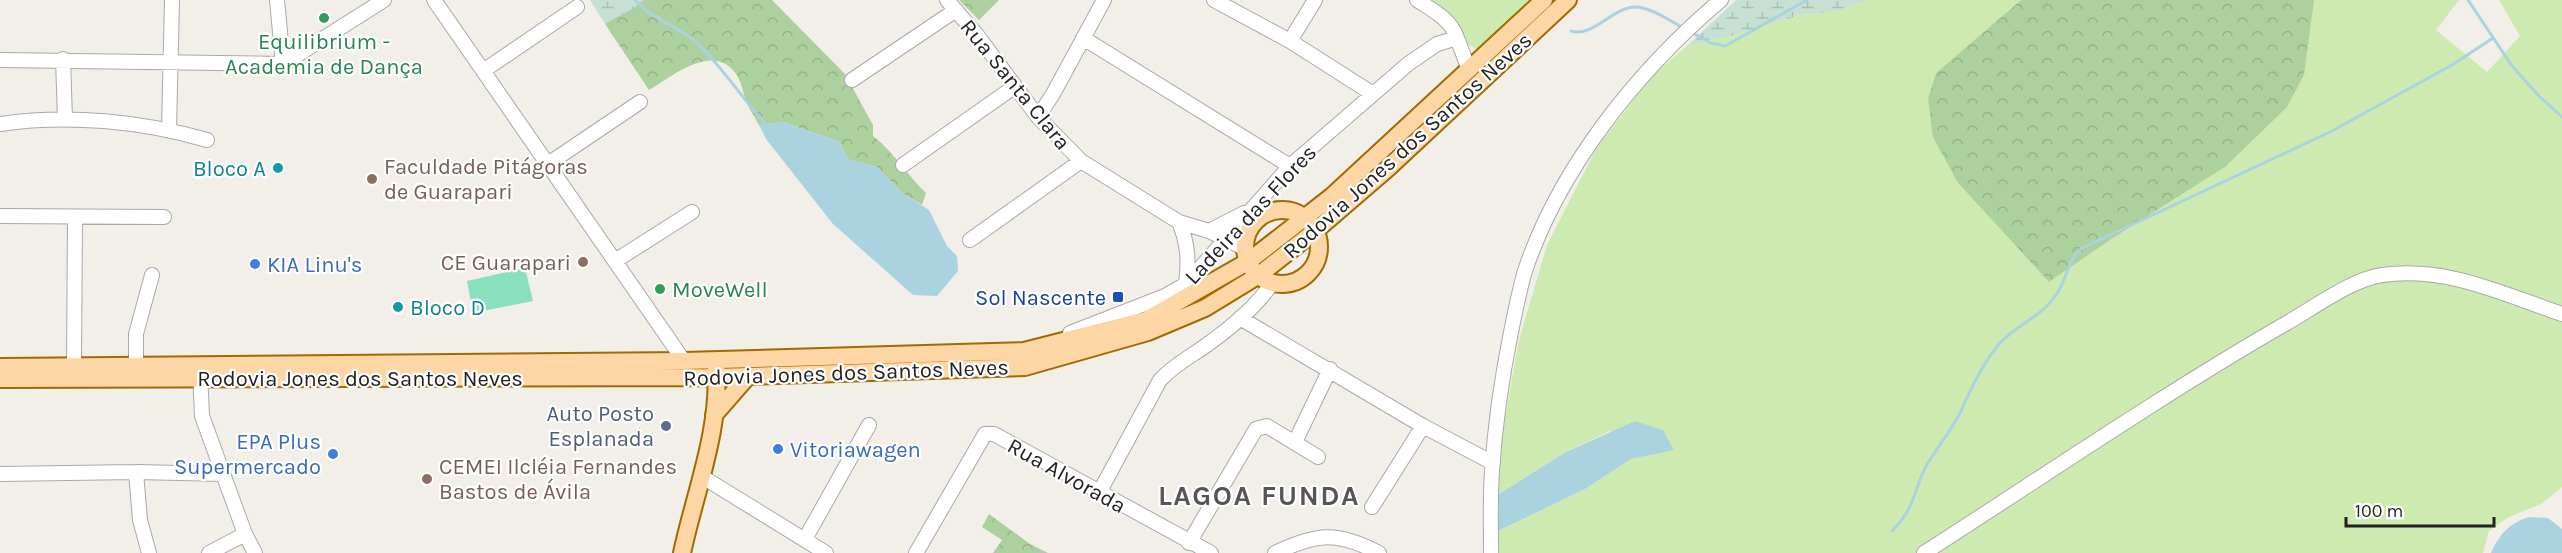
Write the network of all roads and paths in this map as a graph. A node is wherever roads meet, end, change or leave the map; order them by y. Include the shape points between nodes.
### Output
1 (172, 0) edge
2 (277, 0) edge
3 (384, 0) edge
4 (434, 0) edge
5 (1104, 0) edge
6 (1214, 0) edge
7 (1315, 0) edge
8 (1417, 0) edge
9 (1544, 0) edge
10 (1568, 0) edge
11 (1721, 0) edge
12 (951, 5) edge
13 (576, 7) dead end
14 (1083, 38) junction
15 (1457, 38) junction
16 (1290, 41) junction
17 (63, 59) junction
18 (0, 60) edge
19 (170, 61) junction
20 (283, 64) junction
21 (1469, 70) junction
22 (483, 71) junction
23 (852, 80) dead end
24 (1014, 87) junction
25 (1372, 94) junction
26 (640, 102) dead end
27 (1038, 117) junction
28 (65, 118) junction
29 (0, 124) edge
30 (169, 129) junction
31 (207, 140) dead end
32 (1081, 161) junction
33 (548, 164) junction
34 (903, 165) dead end
35 (1290, 166) junction
36 (692, 212) dead end
37 (1257, 213) junction
38 (0, 216) edge
39 (75, 217) junction
40 (164, 217) dead end
41 (1179, 222) junction
42 (1310, 224) junction
43 (1209, 231) junction
44 (970, 240) dead end
45 (1224, 240) junction
46 (1247, 255) junction
47 (615, 261) junction
48 (152, 275) dead end
49 (1266, 279) junction
50 (1186, 284) junction
51 (2562, 314) edge
52 (1240, 318) junction
53 (1024, 351) junction
54 (700, 360) junction
55 (74, 366) junction
56 (0, 367) edge
57 (1330, 369) junction
58 (389, 371) junction
59 (200, 372) junction
60 (136, 373) junction
61 (748, 376) junction
62 (711, 377) junction
63 (0, 379) edge
64 (713, 416) junction
65 (869, 425) dead end
66 (1423, 426) junction
67 (1295, 442) junction
68 (1318, 457) dead end
69 (1493, 463) junction
70 (136, 472) junction
71 (0, 474) edge
72 (223, 474) junction
73 (701, 476) junction
74 (1100, 493) junction
75 (1372, 507) dead end
76 (245, 534) junction
77 (805, 539) junction
78 (1350, 539) junction
79 (1189, 543) junction
80 (149, 553) edge
81 (209, 553) edge
82 (255, 553) edge
83 (682, 553) edge
84 (826, 553) edge
85 (916, 553) edge
86 (1211, 553) edge
87 (1275, 553) edge
88 (1342, 553) edge
89 (1379, 553) edge
90 (1491, 553) edge
91 (1924, 553) edge

1 - 19 street
2 - 20 street
3 - 20 street
4 - 22 street
5 - 14 street
6 - 16 street
7 - 16 street
8 - 15 street via 1446,20
9 - 21 main road, Rodovia Jones dos Santos Neves
10 - 42 main road, Rodovia Jones dos Santos Neves via 1387,169
11 - 69 street via 1662,53 1637,82 1594,137 1541,230 1519,296 1503,373
12 - 23 street
12 - 24 street, Rua Santa Clara
13 - 22 street
14 - 27 street
14 - 35 street
15 - 21 street
15 - 25 street, Ladeira das Flores via 1431,48
16 - 25 street
17 - 18 street
17 - 19 street
17 - 28 street
19 - 20 street
19 - 30 street
21 - 42 main road, Rodovia Jones dos Santos Neves via 1331,197
22 - 33 street
24 - 27 street, Rua Santa Clara
24 - 34 street
25 - 35 street, Ladeira das Flores
26 - 33 street
27 - 32 street, Rua Santa Clara
28 - 29 street
28 - 30 street
30 - 31 street
32 - 41 street, Rua Santa Clara
32 - 44 street
33 - 47 street
35 - 37 street, Ladeira das Flores
36 - 47 street
37 - 42 main road via 1292,211
37 - 43 street
37 - 45 street, Ladeira das Flores
37 - 46 main road
38 - 39 street
39 - 40 street
39 - 55 street
41 - 43 street, Rua Santa Clara
41 - 50 street via 1188,249
42 - 46 main road, Rodovia Jones dos Santos Neves
42 - 49 main road, Rodovia Jones dos Santos Neves
42 - 49 main road via 1318,253 1310,271 1293,282
43 - 45 street, Rua Santa Clara
45 - 46 street, Rua Santa Clara
45 - 50 street, Ladeira das Flores
46 - 49 main road
46 - 53 main road, Rodovia Jones dos Santos Neves via 1146,320
47 - 54 street
48 - 60 street via 136,334
49 - 52 street via 1264,295
49 - 61 main road, Rodovia Jones dos Santos Neves via 1148,332 1025,367
50 - 53 street, Ladeira das Flores via 1165,296
51 - 91 street via 2458,278 2419,273 2378,275 2189,382
52 - 57 street
52 - 74 street via 1174,365 1160,380
53 - 54 main road, Rodovia Jones dos Santos Neves
54 - 58 main road, Rodovia Jones dos Santos Neves
54 - 62 main road
55 - 56 main road, Rodovia Jones dos Santos Neves
55 - 60 main road, Rodovia Jones dos Santos Neves
57 - 66 street
57 - 67 street
58 - 59 main road, Rodovia Jones dos Santos Neves
58 - 62 main road, Rodovia Jones dos Santos Neves
59 - 60 main road, Rodovia Jones dos Santos Neves
59 - 72 street via 202,416
60 - 63 main road, Rodovia Jones dos Santos Neves
61 - 62 main road, Rodovia Jones dos Santos Neves
61 - 64 main road
62 - 64 main road
64 - 73 main road
65 - 77 street
66 - 69 street
66 - 75 street
67 - 68 street
67 - 79 street via 1267,426 1256,429
69 - 90 street
70 - 71 street
70 - 72 street
70 - 80 street via 140,520
72 - 76 street
73 - 77 street
73 - 83 main road
74 - 79 street, Rua Alvorada
74 - 85 street, Rua Alvorada via 994,434 985,434
76 - 81 street
76 - 82 street
77 - 84 street
78 - 87 street via 1318,537
78 - 88 street
78 - 89 street
79 - 86 street, Rua Alvorada

